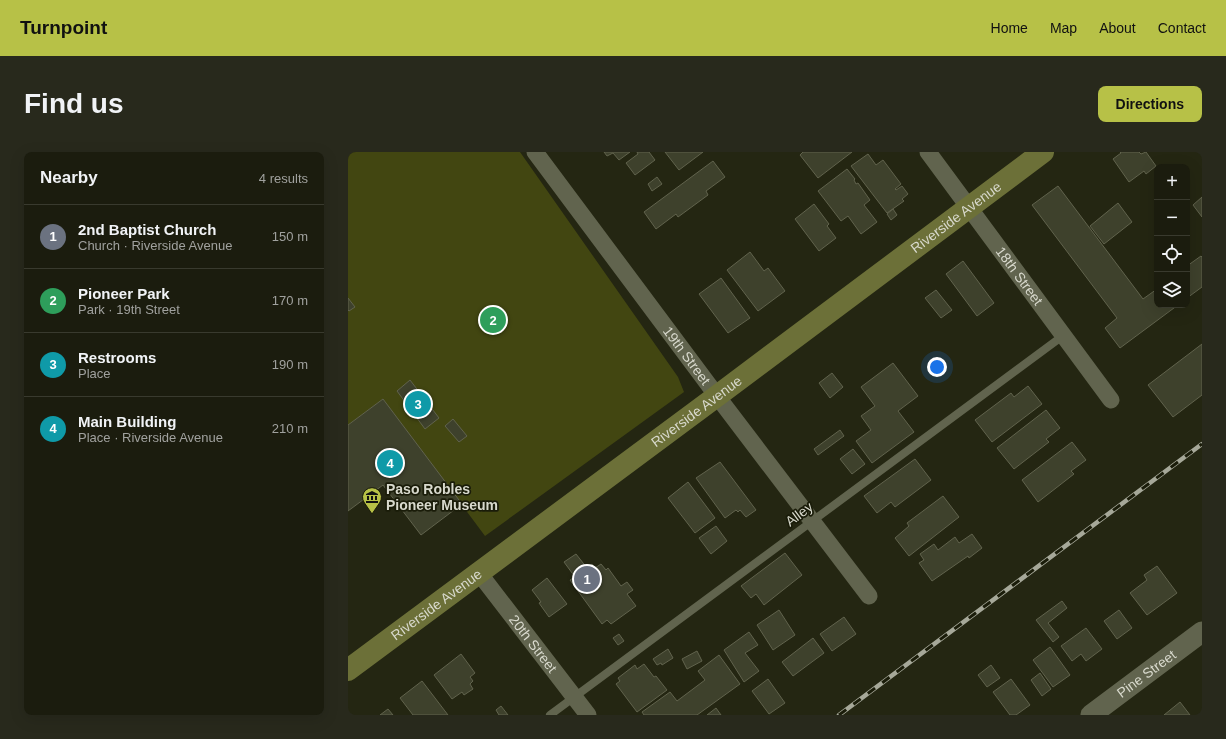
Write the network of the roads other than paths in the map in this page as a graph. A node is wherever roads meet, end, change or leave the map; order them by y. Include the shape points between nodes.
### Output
1 (535, 152) edge
2 (928, 152) edge
3 (1043, 152) edge
4 (970, 208) junction
5 (1064, 335) junction
6 (717, 396) junction
7 (1111, 400) dead end
8 (812, 521) junction
9 (479, 573) junction
10 (869, 596) dead end
11 (1202, 632) edge
12 (348, 670) edge
13 (574, 697) junction
14 (550, 715) edge
15 (588, 715) edge
16 (1091, 715) edge

1 - 6 street, 19th Street
2 - 4 street, 18th Street
3 - 4 main road, Riverside Avenue
4 - 5 street, 18th Street
4 - 6 main road, Riverside Avenue
5 - 7 street, 18th Street
5 - 8 lane, Alley
6 - 8 street, 19th Street
6 - 9 main road, Riverside Avenue
8 - 10 street, 19th Street
8 - 13 lane, Alley
9 - 12 main road, Riverside Avenue
9 - 13 street, 20th Street
11 - 16 street, Pine Street
13 - 14 lane, Alley
13 - 15 street, 20th Street

